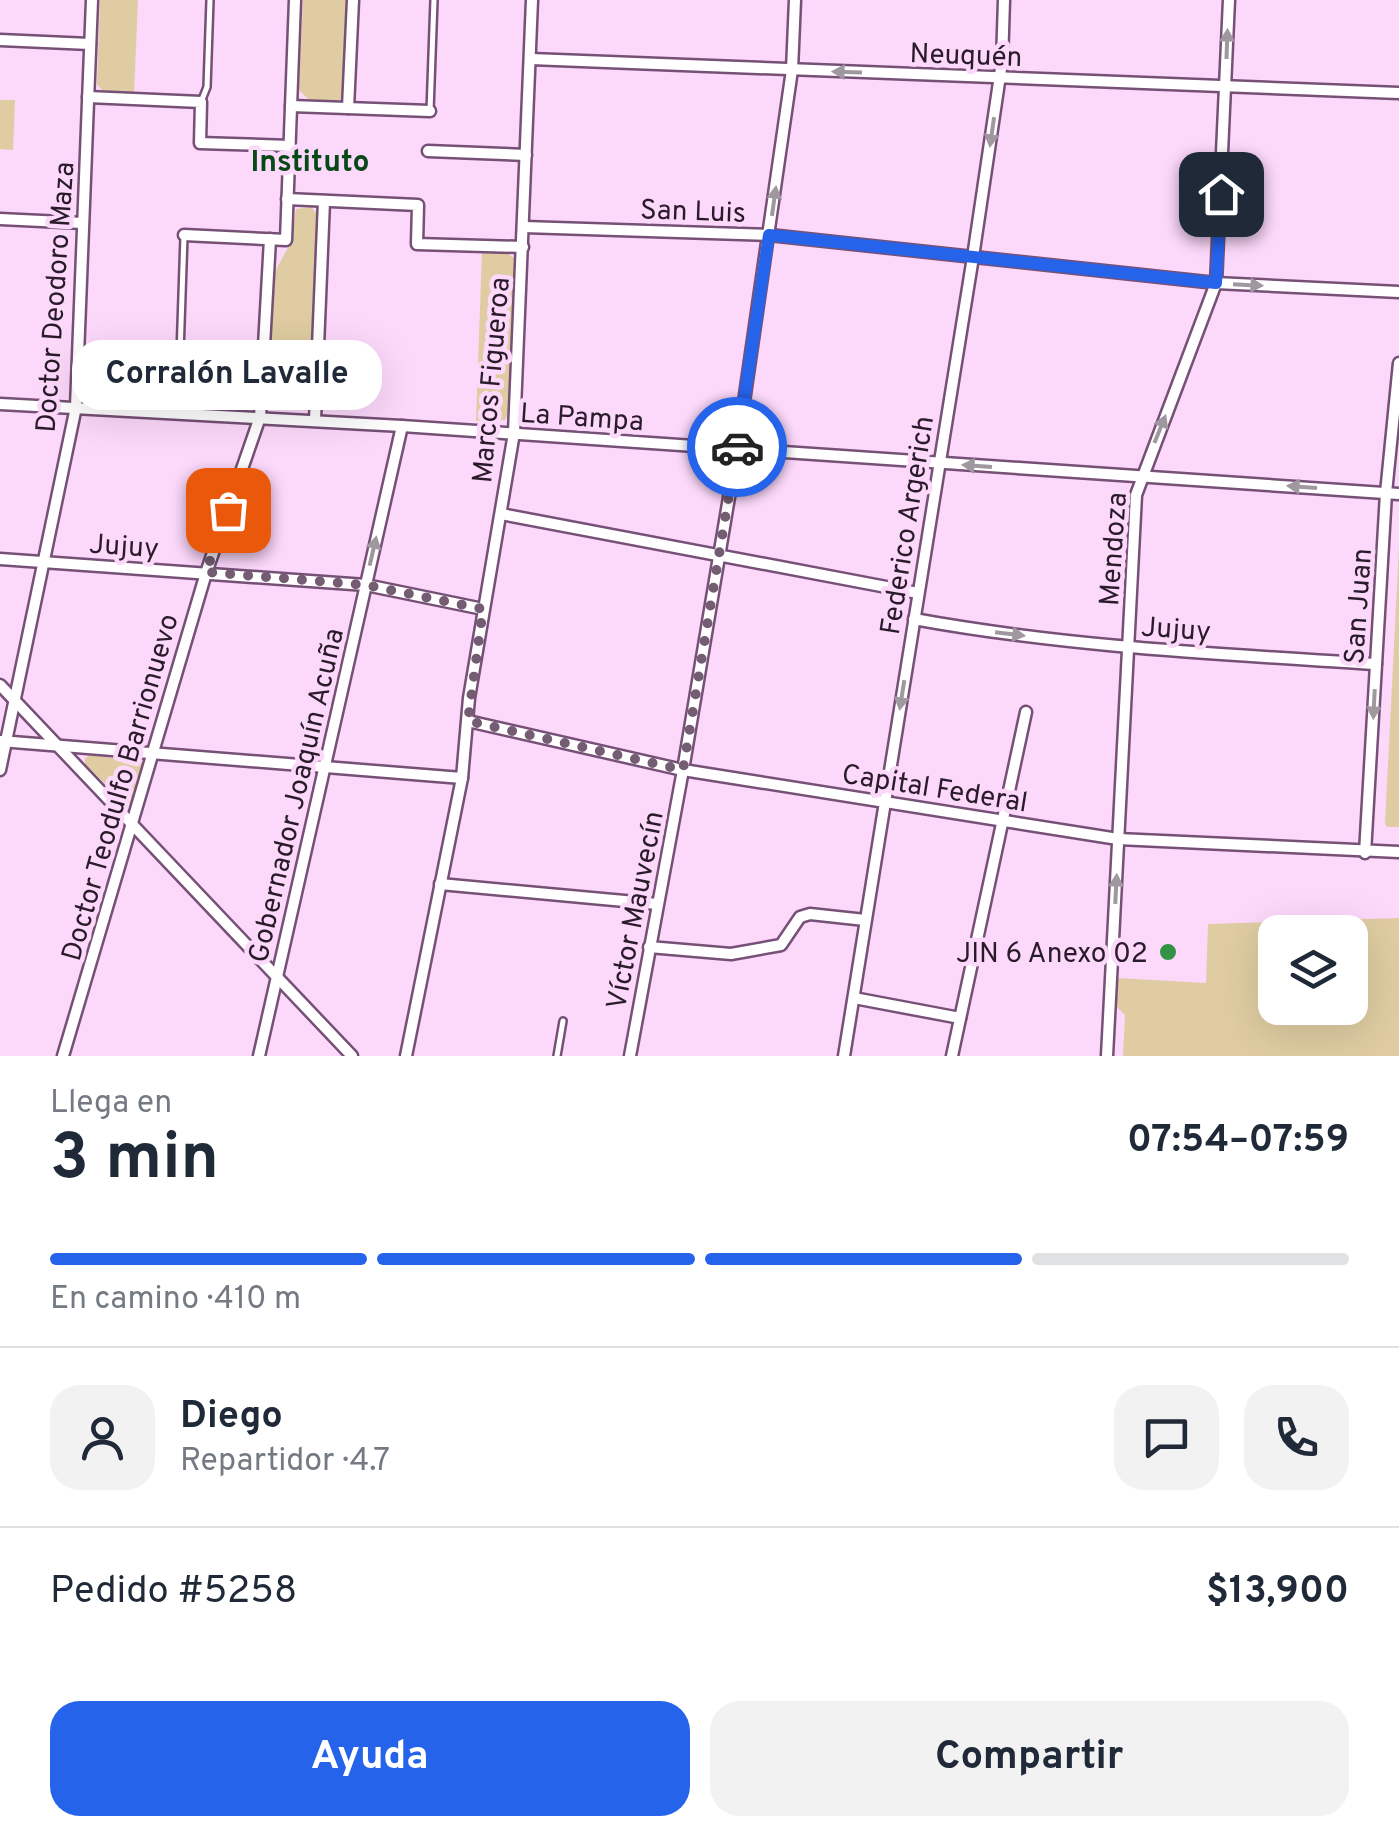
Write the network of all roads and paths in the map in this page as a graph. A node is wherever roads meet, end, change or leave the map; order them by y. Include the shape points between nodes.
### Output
1 (92, 0) edge
2 (210, 0) edge
3 (295, 0) edge
4 (354, 0) edge
5 (434, 0) edge
6 (532, 0) edge
7 (795, 0) edge
8 (1004, 0) edge
9 (1229, 0) edge
10 (0, 40) edge
11 (90, 44) junction
12 (531, 59) junction
13 (792, 70) junction
14 (1000, 77) junction
15 (1225, 87) junction
16 (1399, 93) edge
17 (88, 96) junction
18 (201, 102) junction
19 (291, 106) junction
20 (348, 108) junction
21 (430, 111) joint
22 (290, 146) junction
23 (428, 151) dead end
24 (526, 155) junction
25 (287, 199) junction
26 (324, 201) junction
27 (0, 220) edge
28 (83, 223) junction
29 (524, 227) junction
30 (184, 235) joint
31 (769, 235) junction
32 (270, 239) junction
33 (523, 247) junction
34 (973, 257) junction
35 (1216, 283) junction
36 (1399, 292) edge
37 (1399, 363) edge
38 (0, 404) edge
39 (76, 407) junction
40 (178, 413) junction
41 (260, 417) junction
42 (315, 420) junction
43 (402, 426) junction
44 (514, 433) junction
45 (736, 450) junction
46 (939, 464) junction
47 (1141, 476) junction
48 (1386, 493) junction
49 (1399, 494) edge
50 (501, 514) junction
51 (719, 555) junction
52 (0, 559) edge
53 (44, 563) junction
54 (206, 572) junction
55 (366, 585) junction
56 (918, 594) junction
57 (483, 609) junction
58 (914, 619) junction
59 (1128, 648) junction
60 (1376, 664) junction
61 (0, 685) edge
62 (16, 700) junction
63 (1026, 712) dead end
64 (468, 721) junction
65 (3, 742) edge
66 (57, 746) junction
67 (153, 754) junction
68 (326, 768) junction
69 (0, 770) edge
70 (683, 770) junction
71 (462, 778) junction
72 (884, 800) junction
73 (1002, 821) junction
74 (132, 823) junction
75 (1118, 839) junction
76 (1399, 852) edge
77 (1365, 853) junction
78 (440, 884) junction
79 (657, 904) junction
80 (865, 920) junction
81 (649, 947) junction
82 (278, 974) junction
83 (854, 998) junction
84 (960, 1018) junction
85 (563, 1021) dead end
86 (63, 1056) edge
87 (259, 1056) edge
88 (352, 1056) edge
89 (406, 1056) edge
90 (557, 1056) edge
91 (630, 1056) edge
92 (844, 1056) edge
93 (952, 1056) edge
94 (1107, 1056) edge

1 - 11 street, Doctor Deodoro Maza
2 - 18 lane via 208,87
3 - 19 street
4 - 20 street
5 - 21 lane
6 - 12 street, Marcos Figueroa
7 - 13 street, Víctor Mauvecín
8 - 14 street, Federico Argerich
15 -> 9 street, Mendoza
10 - 11 street
11 - 17 street, Doctor Deodoro Maza
12 - 13 street, Neuquén
12 - 24 street, Marcos Figueroa
14 -> 13 street, Neuquén
31 -> 13 street, Víctor Mauvecín
14 - 15 street, Neuquén
14 -> 34 street, Federico Argerich
15 - 16 street, Neuquén
15 - 35 street, Mendoza
17 - 18 street
17 - 28 street, Doctor Deodoro Maza
18 - 22 street via 200,143
19 - 20 street
19 - 22 street
20 - 21 street
22 - 25 street
23 - 24 street
24 - 29 street, Marcos Figueroa
25 - 26 street
25 - 32 street via 286,240
26 - 33 street via 418,205 416,244
26 - 42 street
27 - 28 street
28 - 39 street, Doctor Deodoro Maza
29 - 31 street, San Luis
29 - 33 street, Marcos Figueroa
30 - 32 street
30 - 40 lane
31 - 34 street, San Luis
31 - 45 street, Víctor Mauvecín
32 - 41 street, Doctor Teodulfo Barrionuevo
33 - 44 street, Marcos Figueroa
34 - 35 street, San Luis
34 - 46 street, Federico Argerich
35 -> 36 street, San Luis
47 -> 35 street, Mendoza
37 - 48 street, San Juan
38 - 39 street, La Pampa
39 - 40 street, La Pampa
39 - 53 street, Doctor Deodoro Maza
40 - 41 street, La Pampa
41 - 42 street, La Pampa
41 - 54 street, Doctor Teodulfo Barrionuevo
42 - 43 street, La Pampa
43 - 44 street, La Pampa
55 -> 43 street, Gobernador Joaquín Acuña
44 - 45 street, La Pampa
44 - 50 street, Marcos Figueroa
45 - 46 street, La Pampa
45 - 51 street, Víctor Mauvecín
47 -> 46 street, La Pampa
46 - 56 street, Federico Argerich
48 -> 47 street, La Pampa
47 - 59 street, Mendoza
48 - 49 street, La Pampa
48 - 60 street, San Juan
50 - 51 street
50 - 57 street, Marcos Figueroa
51 - 56 street
51 - 70 street, Víctor Mauvecín
52 - 53 street, Jujuy
53 - 54 street, Jujuy
53 - 62 street, Doctor Deodoro Maza
54 - 55 street, Jujuy
54 - 67 street, Doctor Teodulfo Barrionuevo
55 - 57 street, Jujuy
55 - 68 street, Gobernador Joaquín Acuña
56 - 58 street, Federico Argerich
57 - 64 street, Marcos Figueroa
58 -> 59 street, Jujuy
58 -> 72 street, Federico Argerich
59 - 60 street, Jujuy
59 - 75 street, Mendoza
60 -> 77 street, San Juan
61 - 62 street
62 - 65 street, Doctor Deodoro Maza
62 - 66 street
63 - 73 street
64 - 70 street, Capital Federal
64 - 71 street, Marcos Figueroa
65 - 66 street
65 - 69 street, Doctor Deodoro Maza
66 - 67 street
66 - 74 street
67 - 68 street
67 - 74 street, Doctor Teodulfo Barrionuevo
68 - 71 street
68 - 82 street, Gobernador Joaquín Acuña
70 - 72 street, Capital Federal
70 - 79 street, Víctor Mauvecín
71 - 78 street, Marcos Figueroa
72 - 73 street, Capital Federal
72 - 80 street, Federico Argerich
73 - 75 street, Capital Federal
73 - 84 street
74 - 82 street
74 - 86 street, Doctor Teodulfo Barrionuevo
75 - 77 street, Capital Federal
94 -> 75 street, Mendoza
76 - 77 street, Capital Federal
78 - 79 street
78 - 89 street, Marcos Figueroa
79 - 81 street, Víctor Mauvecín
80 - 81 street via 810,914 800,917 781,945 731,954
80 - 83 street, Federico Argerich
81 - 91 street, Víctor Mauvecín
82 - 87 street, Gobernador Joaquín Acuña
82 - 88 street
83 - 84 street
83 - 92 street, Federico Argerich
84 - 93 street
85 - 90 lane

